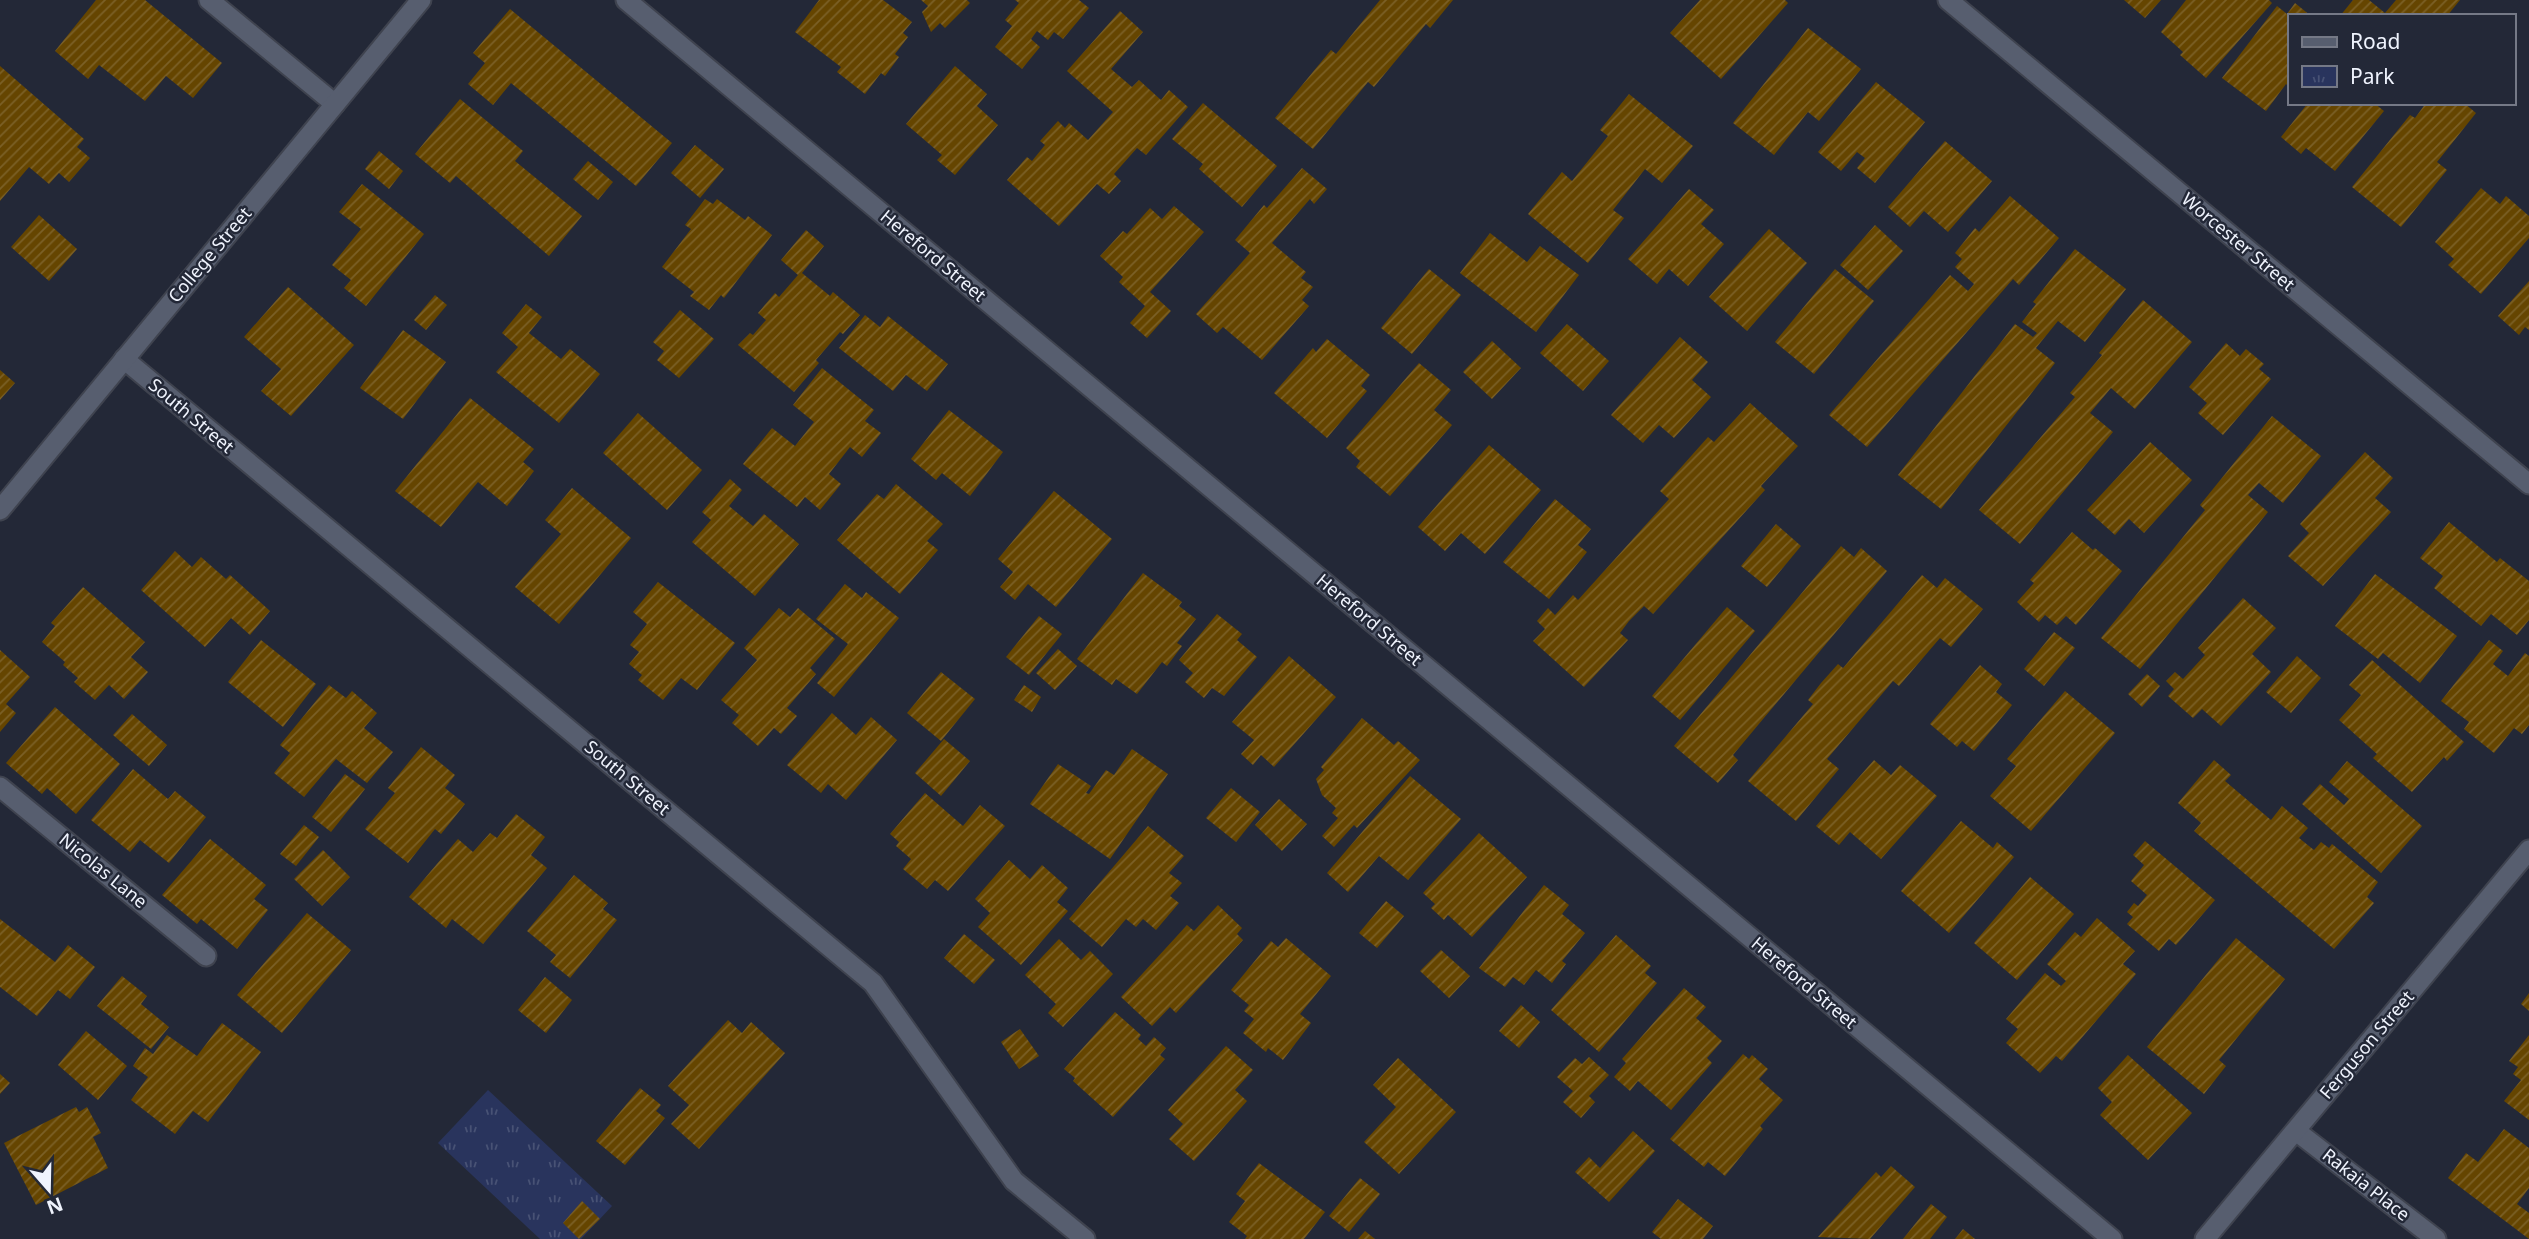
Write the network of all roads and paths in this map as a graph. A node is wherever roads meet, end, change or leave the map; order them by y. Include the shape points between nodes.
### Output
1 (209, 0) edge
2 (421, 0) edge
3 (626, 0) edge
4 (1948, 0) edge
5 (335, 104) junction
6 (124, 359) junction
7 (2529, 484) edge
8 (0, 510) edge
9 (0, 787) edge
10 (2529, 850) edge
11 (206, 956) dead end
12 (2296, 1131) junction
13 (1085, 1239) edge
14 (2112, 1239) edge
15 (2205, 1239) edge
16 (2436, 1239) edge

1 - 5 street
2 - 5 street, College Street
3 - 14 street, Hereford Street
4 - 7 street, Worcester Street
5 - 6 street, College Street
6 - 8 street, College Street
6 - 13 street, South Street via 873,983 1014,1181
9 - 11 street, Nicolas Lane
10 - 12 street, Ferguson Street
12 - 15 street, Ferguson Street
12 - 16 street, Rakaia Place

